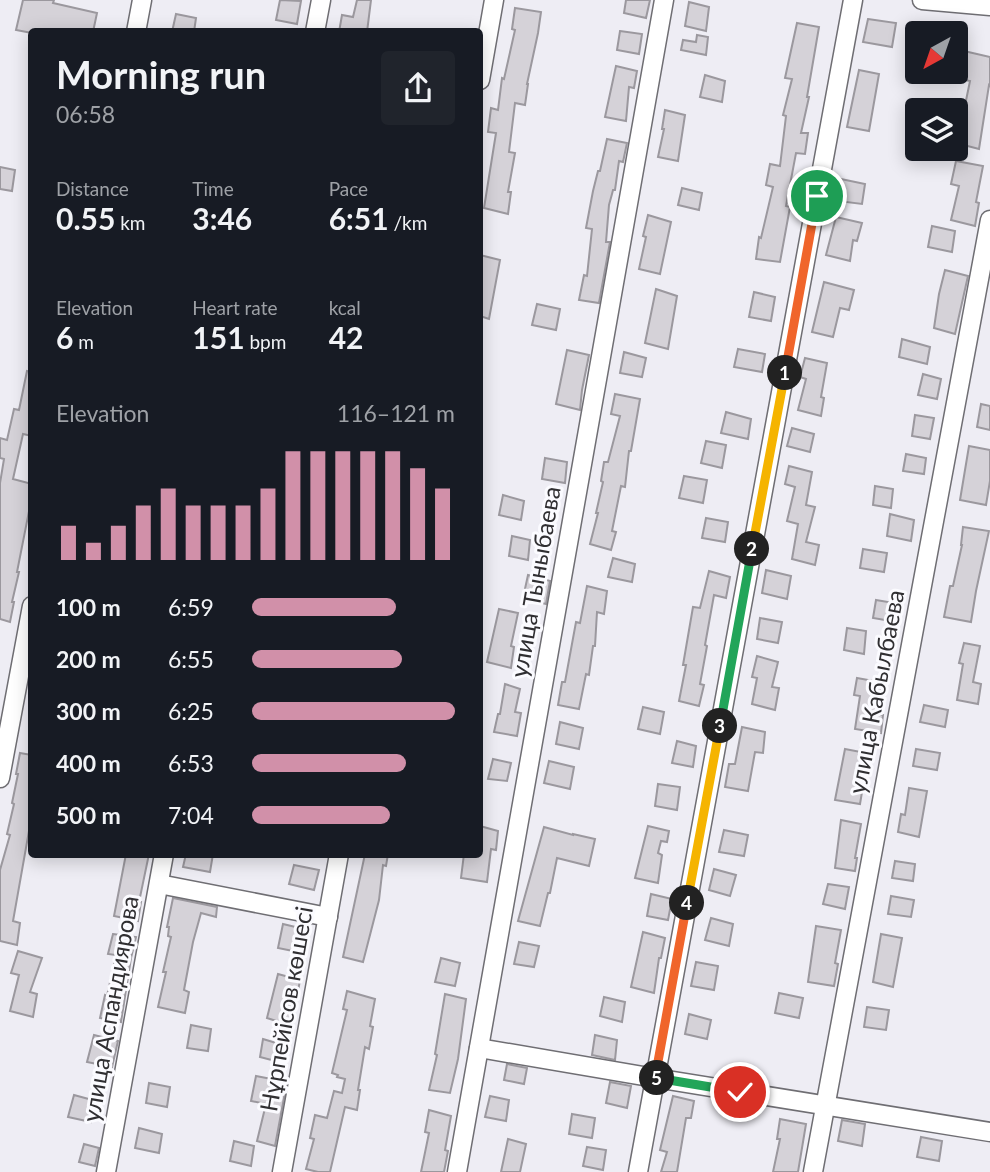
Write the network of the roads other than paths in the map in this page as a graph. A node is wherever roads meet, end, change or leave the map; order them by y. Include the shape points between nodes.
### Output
1 (142, 0) edge
2 (321, 0) edge
3 (494, 0) edge
4 (664, 0) edge
5 (853, 0) edge
6 (922, 0) edge
7 (990, 6) edge
8 (137, 28) edge
9 (316, 28) edge
10 (483, 63) edge
11 (990, 220) edge
12 (28, 628) edge
13 (0, 779) edge
14 (163, 858) edge
15 (338, 858) edge
16 (159, 884) junction
17 (328, 917) junction
18 (479, 1048) junction
19 (655, 1078) junction
20 (825, 1105) junction
21 (990, 1132) edge
22 (106, 1172) edge
23 (282, 1172) edge
24 (457, 1172) edge
25 (638, 1172) edge
26 (813, 1172) edge

1 - 8 street
2 - 9 street
3 - 10 street
4 - 18 street, улица Тыныбаева
5 - 19 street
6 - 7 street
11 - 20 street, улица Кабылбаева
12 - 13 street
14 - 16 street, улица Аспандиярова
15 - 17 street, Нұрпейісов көшесі
16 - 17 street
16 - 22 street, улица Аспандиярова
17 - 23 street, Нұрпейісов көшесі
18 - 19 street
18 - 24 street, улица Тыныбаева
19 - 20 street
19 - 25 street
20 - 21 street
20 - 26 street, улица Кабылбаева

